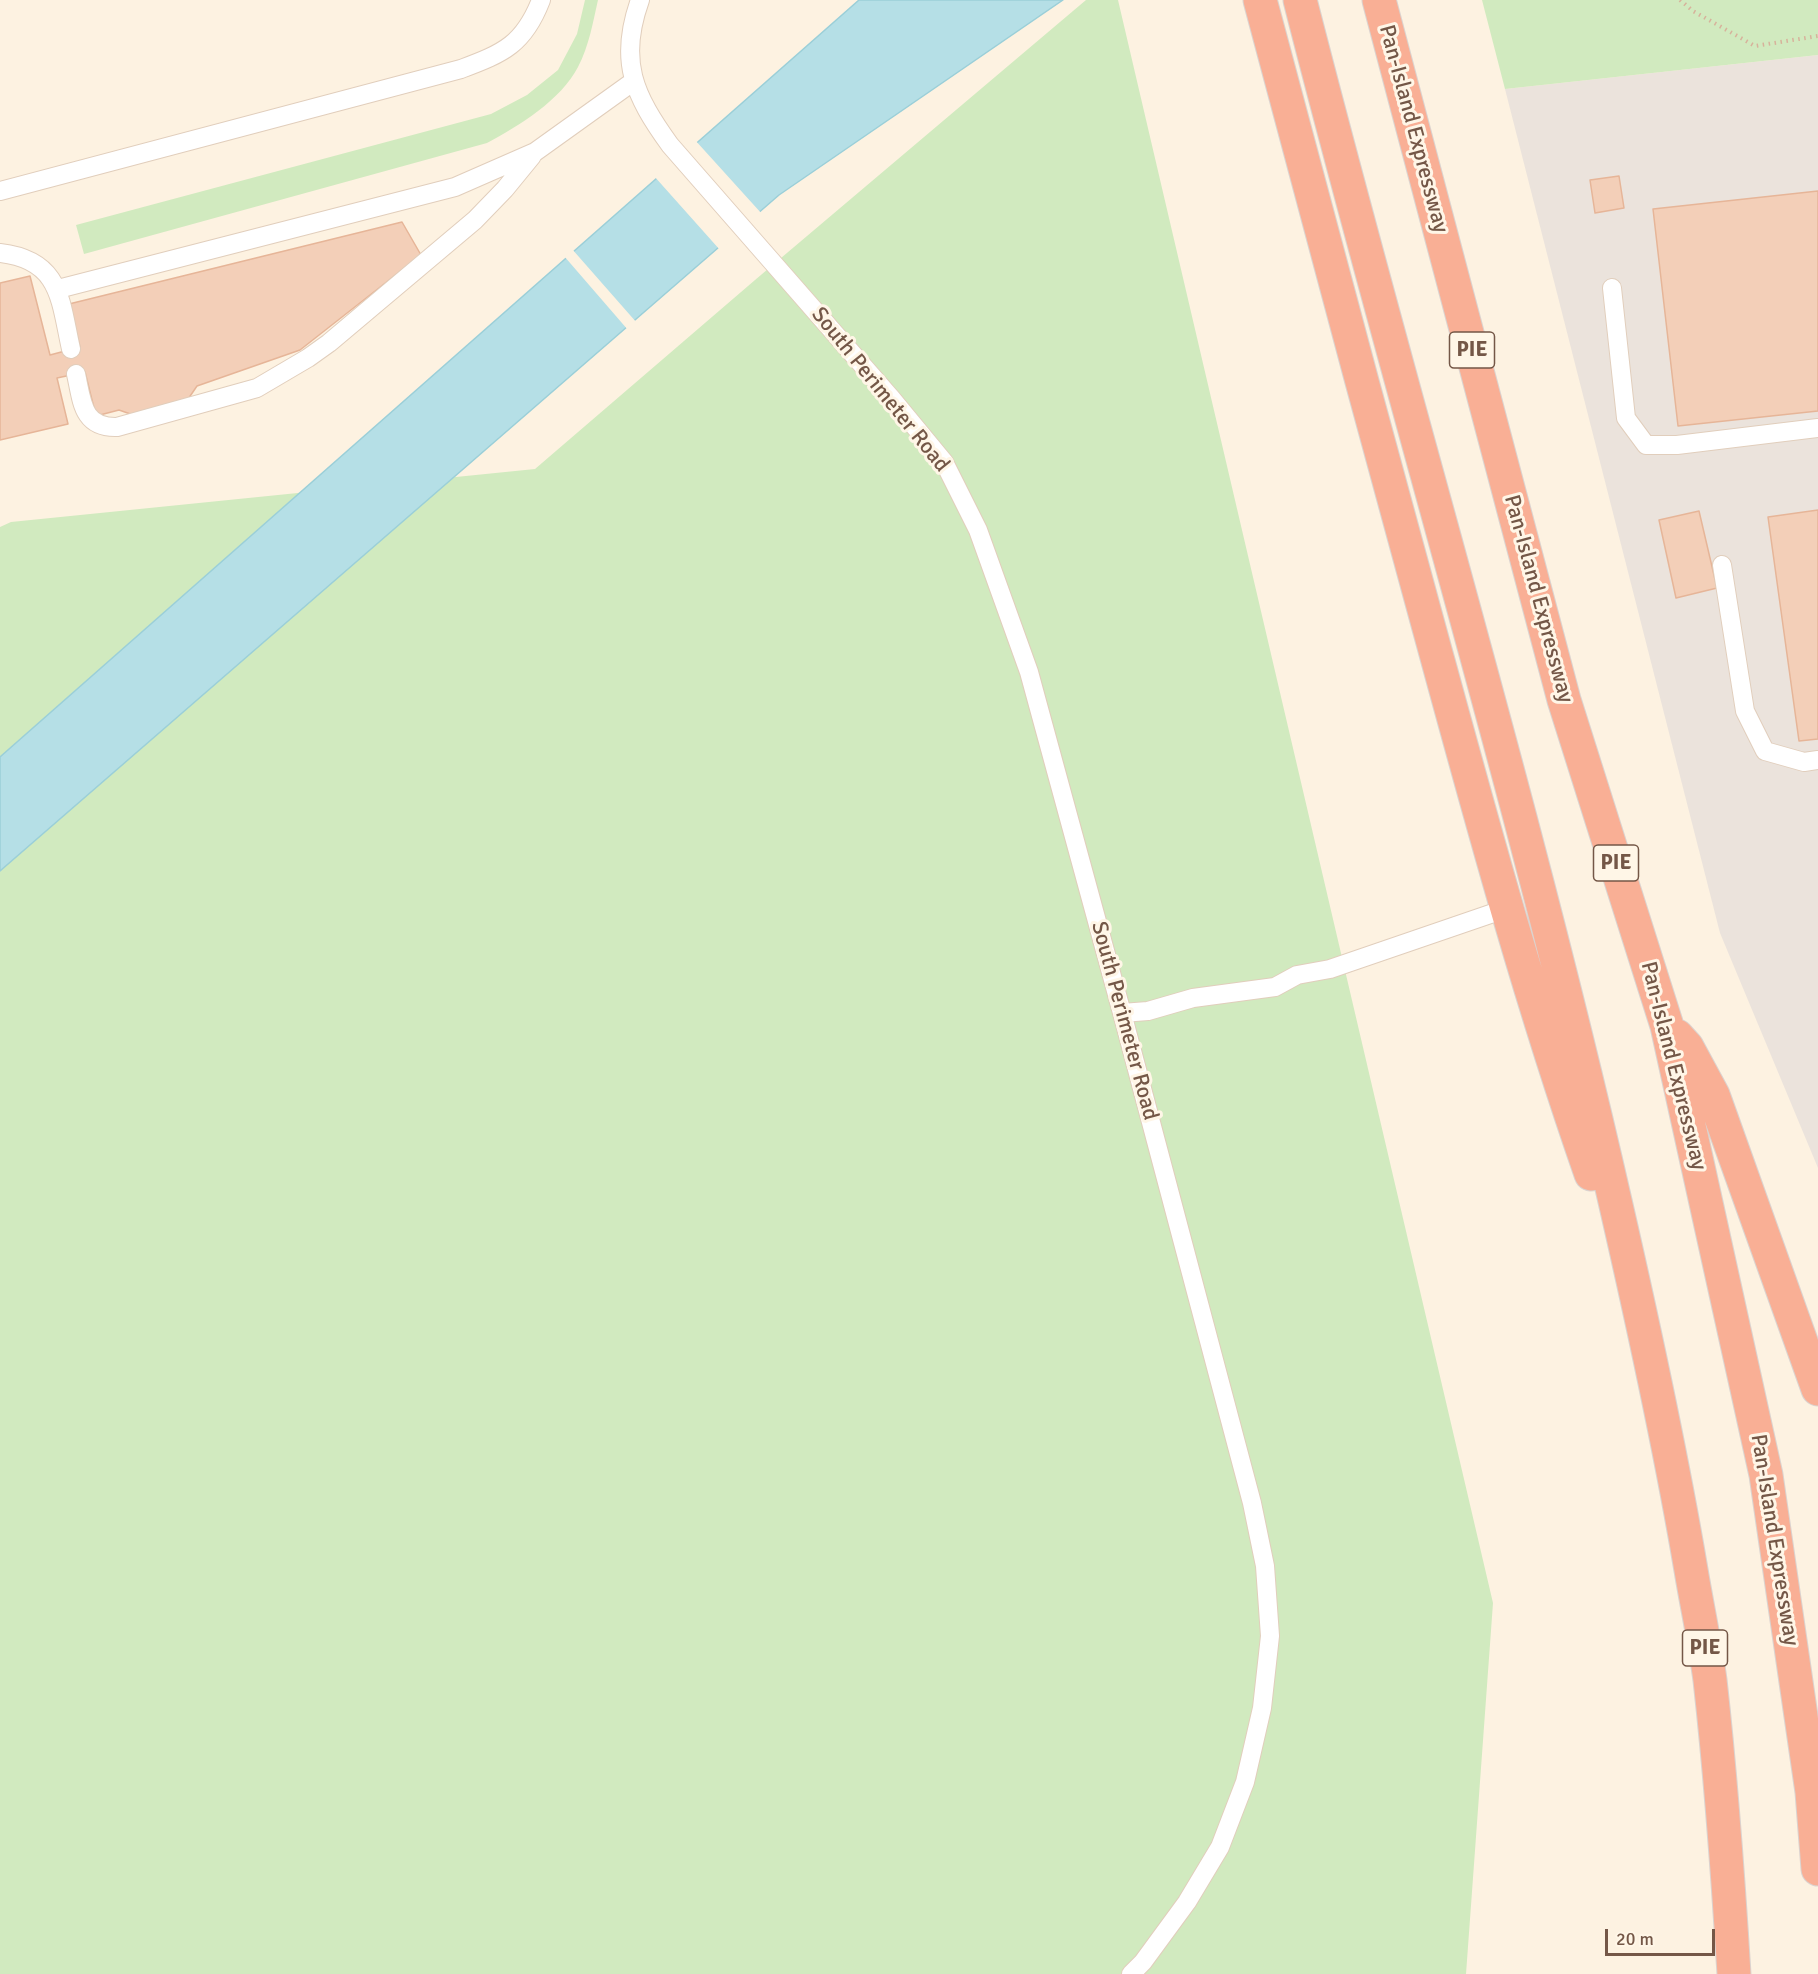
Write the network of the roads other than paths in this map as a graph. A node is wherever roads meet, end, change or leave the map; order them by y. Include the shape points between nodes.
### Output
1 (541, 0) edge
2 (640, 0) edge
3 (1260, 0) edge
4 (1300, 0) edge
5 (1379, 0) edge
6 (634, 81) junction
7 (535, 153) junction
8 (0, 191) edge
9 (0, 253) edge
10 (1612, 288) dead end
11 (58, 289) junction
12 (71, 350) dead end
13 (76, 374) dead end
14 (1818, 428) edge
15 (1722, 565) dead end
16 (1818, 760) edge
17 (1505, 909) junction
18 (1122, 1013) junction
19 (1667, 1026) junction
20 (1644, 1326) junction
21 (1818, 1389) edge
22 (1818, 1869) edge
23 (1131, 1974) edge
24 (1734, 1974) edge

1 - 8 lane via 533,21 515,43 461,69
2 - 6 lane, South Perimeter Road via 629,41
3 - 17 highway
4 - 20 highway, PIE via 1585,1073
5 - 19 highway, Pan-Island Expressway / PIE via 1564,700
6 - 7 lane
6 - 18 lane, South Perimeter Road via 670,145 944,462 978,530 1029,672
7 - 11 lane via 454,187
7 - 13 lane via 475,220 329,344 257,388 109,427 93,422 84,408
9 - 11 lane via 31,262 46,272
10 - 14 lane via 1626,418 1646,445 1677,446
11 - 12 lane
15 - 16 lane via 1745,711 1765,751 1804,762
17 - 18 lane via 1330,969 1297,975 1275,987
17 - 20 highway via 1567,1105
18 - 23 lane, South Perimeter Road via 1252,1503 1265,1566 1270,1636 1262,1708 1245,1782 1220,1847 1187,1902
19 - 21 highway via 1687,1047 1713,1095
19 - 22 highway, Pan-Island Expressway / PIE via 1766,1475 1812,1792
20 - 24 highway, PIE via 1679,1497 1709,1677

